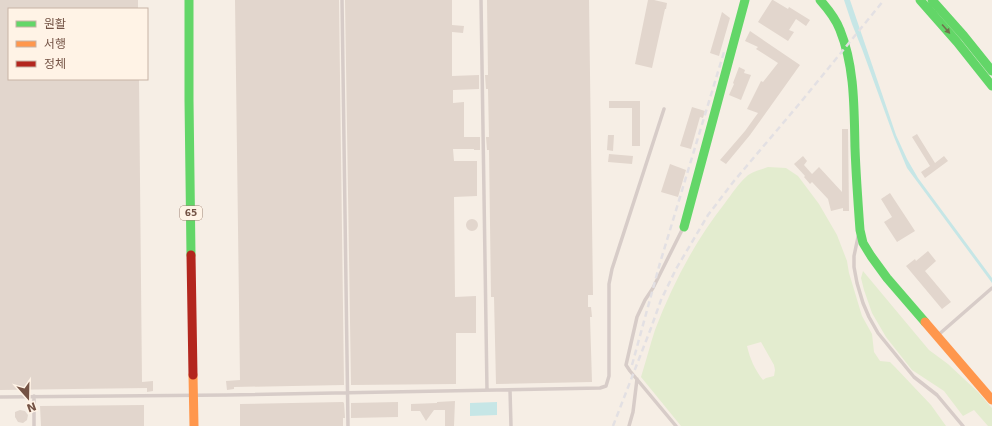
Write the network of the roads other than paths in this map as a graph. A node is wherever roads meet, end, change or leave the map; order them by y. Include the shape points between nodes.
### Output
1 (189, 0) edge
2 (342, 0) edge
3 (481, 0) edge
4 (745, 0) edge
5 (820, 0) edge
6 (920, 0) edge
7 (932, 0) edge
8 (992, 70) edge
9 (992, 86) edge
10 (664, 109) dead end
11 (684, 227) joint
12 (860, 230) junction
13 (991, 288) edge
14 (936, 336) junction
15 (637, 379) junction
16 (487, 390) junction
17 (348, 393) junction
18 (510, 393) junction
19 (194, 395) junction
20 (34, 396) junction
21 (0, 397) edge
22 (992, 400) edge
23 (34, 426) edge
24 (194, 426) edge
25 (348, 426) edge
26 (511, 426) edge
27 (629, 426) edge
28 (676, 426) edge
29 (963, 426) edge

1 - 19 main road, 65
2 - 17 lane
3 - 16 lane
4 - 11 main road
5 - 12 main road via 840,30 851,73
6 -> 9 main road
7 - 8 main road
10 - 18 lane via 612,269 609,284 609,376 606,386
11 - 15 lane via 637,317 626,365
12 - 14 main road via 871,256
12 - 29 lane via 854,267 869,318 914,377 937,395
13 - 14 lane
14 - 22 main road
15 - 27 lane
15 - 28 lane
16 - 17 lane
16 - 18 lane
17 - 19 lane
17 - 25 lane
18 - 26 lane
19 - 20 lane
19 - 24 main road, 65
20 - 21 lane
20 - 23 lane

